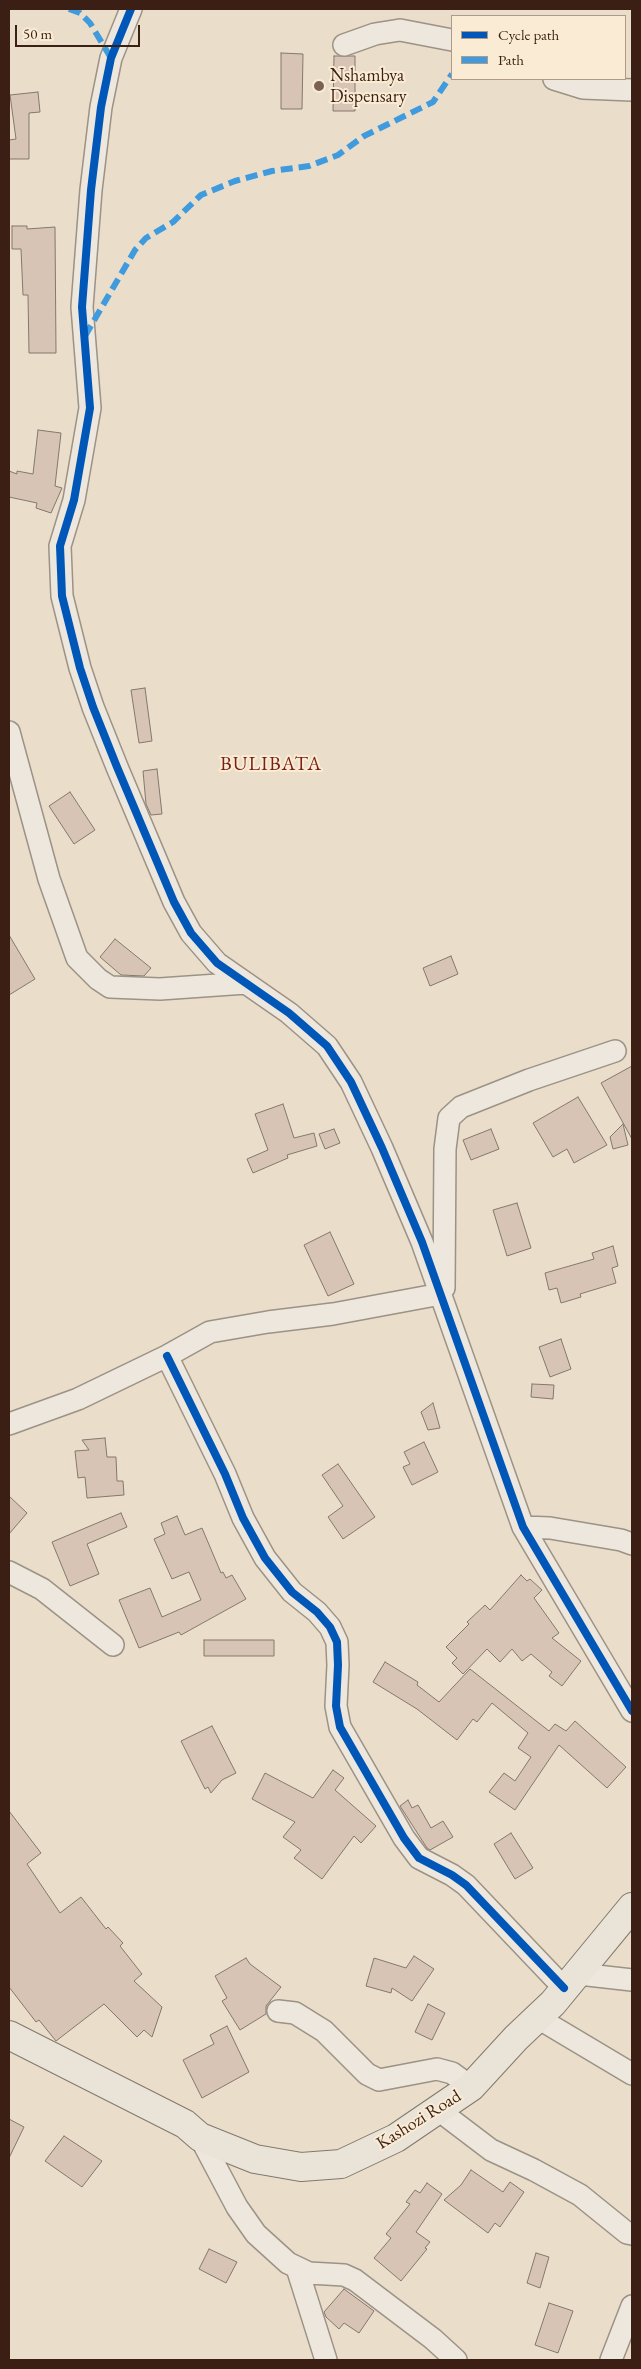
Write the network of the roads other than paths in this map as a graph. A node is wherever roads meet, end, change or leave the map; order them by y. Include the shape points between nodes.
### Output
1 (131, 9) edge
2 (451, 40) edge
3 (344, 45) dead end
4 (557, 80) edge
5 (632, 90) edge
6 (9, 732) edge
7 (246, 983) junction
8 (614, 1051) dead end
9 (442, 1297) junction
10 (167, 1356) junction
11 (9, 1424) edge
12 (523, 1527) junction
13 (632, 1544) edge
14 (9, 1572) edge
15 (113, 1645) dead end
16 (632, 1711) edge
17 (632, 1907) edge
18 (632, 1980) edge
19 (572, 1981) junction
20 (278, 2011) dead end
21 (538, 2018) junction
22 (9, 2035) edge
23 (632, 2074) edge
24 (471, 2087) junction
25 (437, 2109) junction
26 (200, 2137) junction
27 (630, 2236) edge
28 (297, 2268) junction
29 (632, 2306) edge
30 (326, 2360) edge
31 (456, 2360) edge
32 (611, 2360) edge

1 - 7 street via 111,58 93,172 82,307 90,408 74,500 60,546 62,596 93,707 174,902 201,946
2 - 3 street via 400,30 375,34
4 - 5 street via 583,88
6 - 7 street via 49,879 77,958 110,987 160,989
7 - 9 street via 289,1013 327,1046 351,1082 422,1242
8 - 9 street via 461,1107 449,1118 445,1149
9 - 10 street via 210,1332
9 - 12 street
10 - 11 street via 78,1399
10 - 19 street via 264,1558 292,1592 330,1627 336,1642 336,1706 340,1728 404,1838 419,1858 466,1885
12 - 13 street via 550,1528
12 - 16 street
14 - 15 street via 42,1589
17 - 19 main road, Kashozi Road
18 - 19 street
19 - 21 main road, Kashozi Road
20 - 24 street via 295,2013 324,2031 367,2074 379,2080 437,2069 452,2073
21 - 23 street
21 - 24 main road, Kashozi Road
22 - 26 main road, Kashozi Road via 184,2124
24 - 25 main road, Kashozi Road
25 - 26 main road, Kashozi Road via 396,2138 341,2164 301,2167 255,2159
25 - 27 street via 491,2150 580,2195
26 - 28 street via 256,2234
28 - 30 street
28 - 31 street via 309,2273 344,2274 355,2280
29 - 32 street

